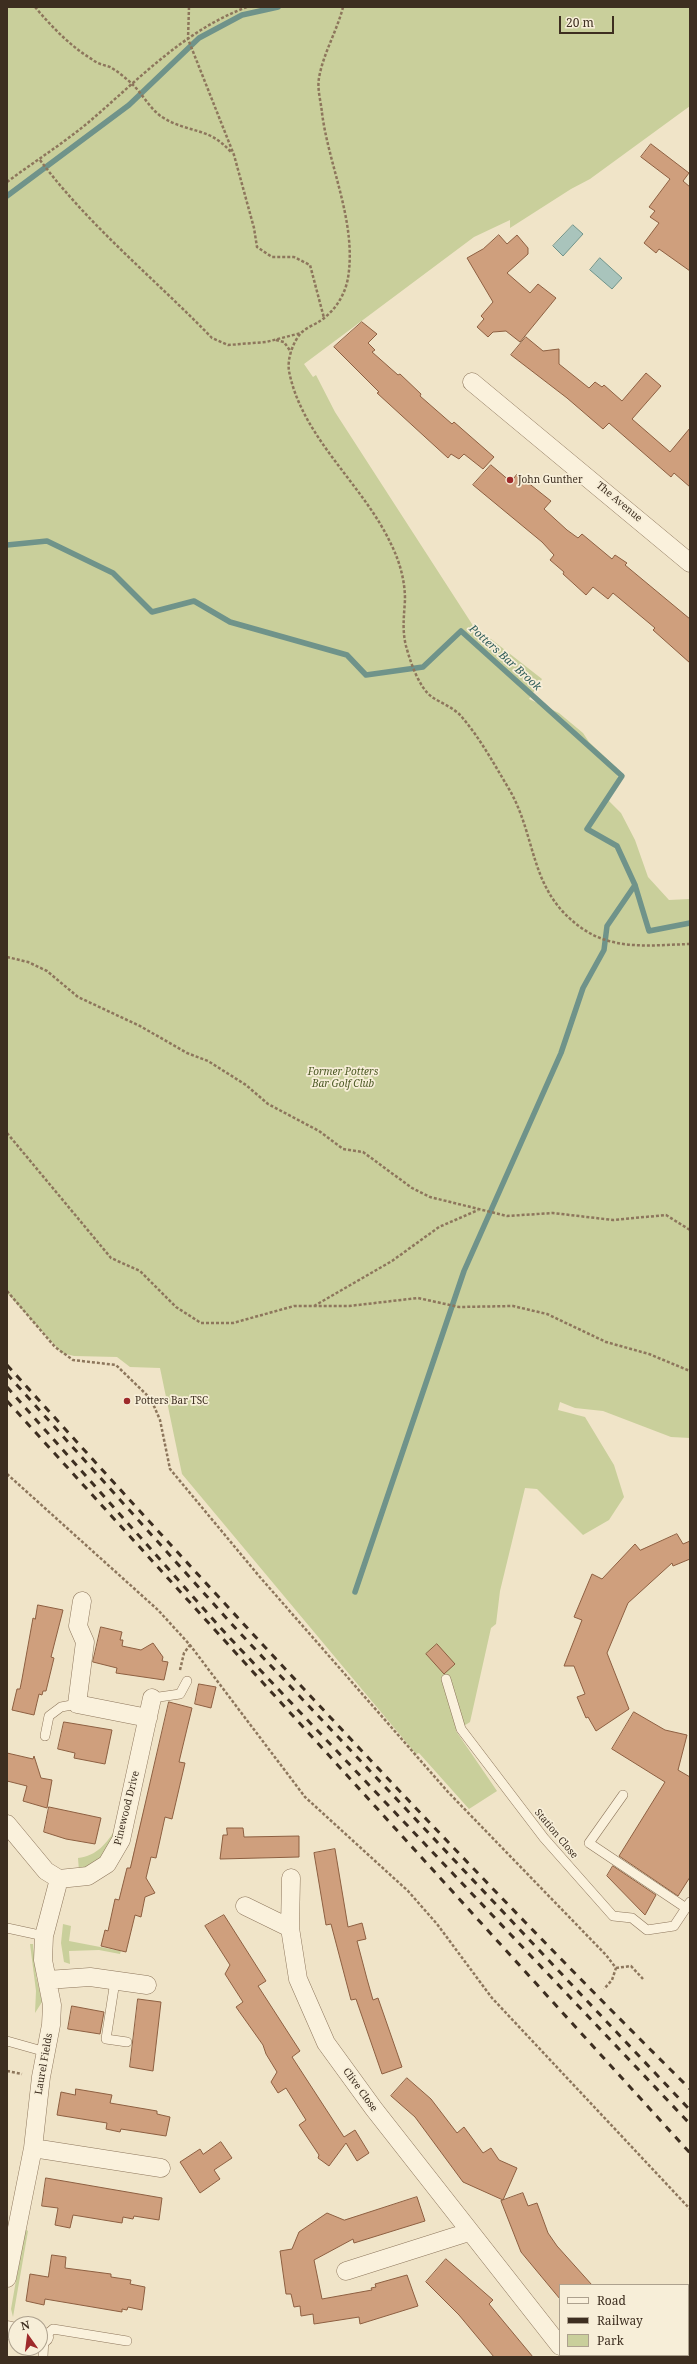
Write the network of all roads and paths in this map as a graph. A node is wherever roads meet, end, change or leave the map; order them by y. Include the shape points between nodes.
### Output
1 (35, 7) edge
2 (189, 7) edge
3 (247, 7) edge
4 (343, 7) edge
5 (188, 39) junction
6 (132, 84) junction
7 (234, 155) junction
8 (40, 160) junction
9 (7, 182) edge
10 (324, 319) junction
11 (301, 333) junction
12 (276, 339) junction
13 (291, 352) junction
14 (472, 382) dead end
15 (690, 563) edge
16 (690, 944) edge
17 (7, 957) edge
18 (7, 1133) edge
19 (479, 1209) junction
20 (690, 1230) edge
21 (7, 1291) edge
22 (314, 1306) junction
23 (690, 1371) edge
24 (7, 1474) edge
25 (82, 1602) dead end
26 (446, 1679) dead end
27 (187, 1680) dead end
28 (152, 1698) joint
29 (77, 1704) junction
30 (148, 1718) junction
31 (45, 1736) dead end
32 (622, 1795) dead end
33 (7, 1824) edge
34 (291, 1878) dead end
35 (59, 1879) junction
36 (688, 1905) edge
37 (245, 1906) dead end
38 (7, 1928) edge
39 (290, 1928) junction
40 (44, 1936) junction
41 (616, 1968) junction
42 (642, 1979) dead end
43 (47, 1980) junction
44 (115, 1981) junction
45 (146, 1985) dead end
46 (604, 1989) dead end
47 (7, 2041) edge
48 (127, 2042) dead end
49 (46, 2052) junction
50 (7, 2071) edge
51 (22, 2074) dead end
52 (32, 2148) junction
53 (161, 2168) dead end
54 (690, 2210) edge
55 (469, 2232) junction
56 (346, 2271) dead end
57 (7, 2278) edge
58 (48, 2332) edge
59 (127, 2341) dead end
60 (559, 2345) edge

1 - 6 path via 53,29 74,47 94,61 112,68
2 - 5 path
3 - 5 path via 207,25
4 - 10 path via 318,80 324,126 349,238 348,279 340,302
5 - 6 path
5 - 7 path
6 - 7 path via 160,116 175,124 211,134
6 - 8 path
7 - 10 path via 257,247 272,257 294,257 310,265
8 - 9 path
8 - 12 path via 63,191 114,244 212,338 228,345
10 - 11 path
11 - 12 path
11 - 13 path
12 - 13 path via 284,342
13 - 16 path via 288,368 314,431 355,484 392,546 402,573 405,599 402,618 407,647 421,682 428,695 459,714 488,754 516,802 539,874 553,902 584,930 619,945
14 - 15 street, The Avenue
17 - 19 path via 28,962 47,972 78,997 140,1026 187,1053 208,1061 246,1085 268,1104 319,1132 343,1149 362,1152 412,1188 430,1197
18 - 22 path via 111,1258 140,1271 176,1307 201,1323 233,1323 294,1306
19 - 20 path via 507,1216 553,1213 613,1220 666,1215
19 - 22 path via 439,1227 392,1261
21 - 41 path via 55,1346 73,1360 116,1365 150,1399 160,1420 170,1469 259,1576 448,1792
22 - 23 path via 349,1306 418,1298 459,1307 513,1306 547,1314 606,1342 649,1354
24 - 54 path via 158,1610 190,1645 305,1796 408,1892 437,1924 492,1998
25 - 29 street via 78,1626 85,1642
26 - 36 lane, Station Close via 461,1729 544,1838 613,1916 632,1918 647,1930 674,1926
27 - 28 lane via 180,1694
28 - 30 street, Pinewood Drive
29 - 30 street
29 - 31 lane via 61,1707 49,1716
30 - 35 street, Pinewood Drive via 121,1840 114,1855 107,1864 88,1876
32 - 36 lane via 588,1843
33 - 35 street via 46,1871
34 - 39 street, Clive Close
35 - 40 street, Laurel Fields
37 - 39 street
38 - 40 lane
39 - 55 street, Clive Close via 298,1980 326,2043
40 - 43 street, Laurel Fields via 43,1960
41 - 42 path via 631,1966
41 - 46 path via 612,1980
43 - 44 street via 90,1977
43 - 49 street, Laurel Fields via 52,2005
44 - 45 street
44 - 48 lane via 106,2039
47 - 49 lane
49 - 52 street, Laurel Fields
50 - 51 path
52 - 53 street
52 - 57 street, Laurel Fields
55 - 56 street
55 - 60 street, Clive Close
58 - 59 lane via 53,2329

